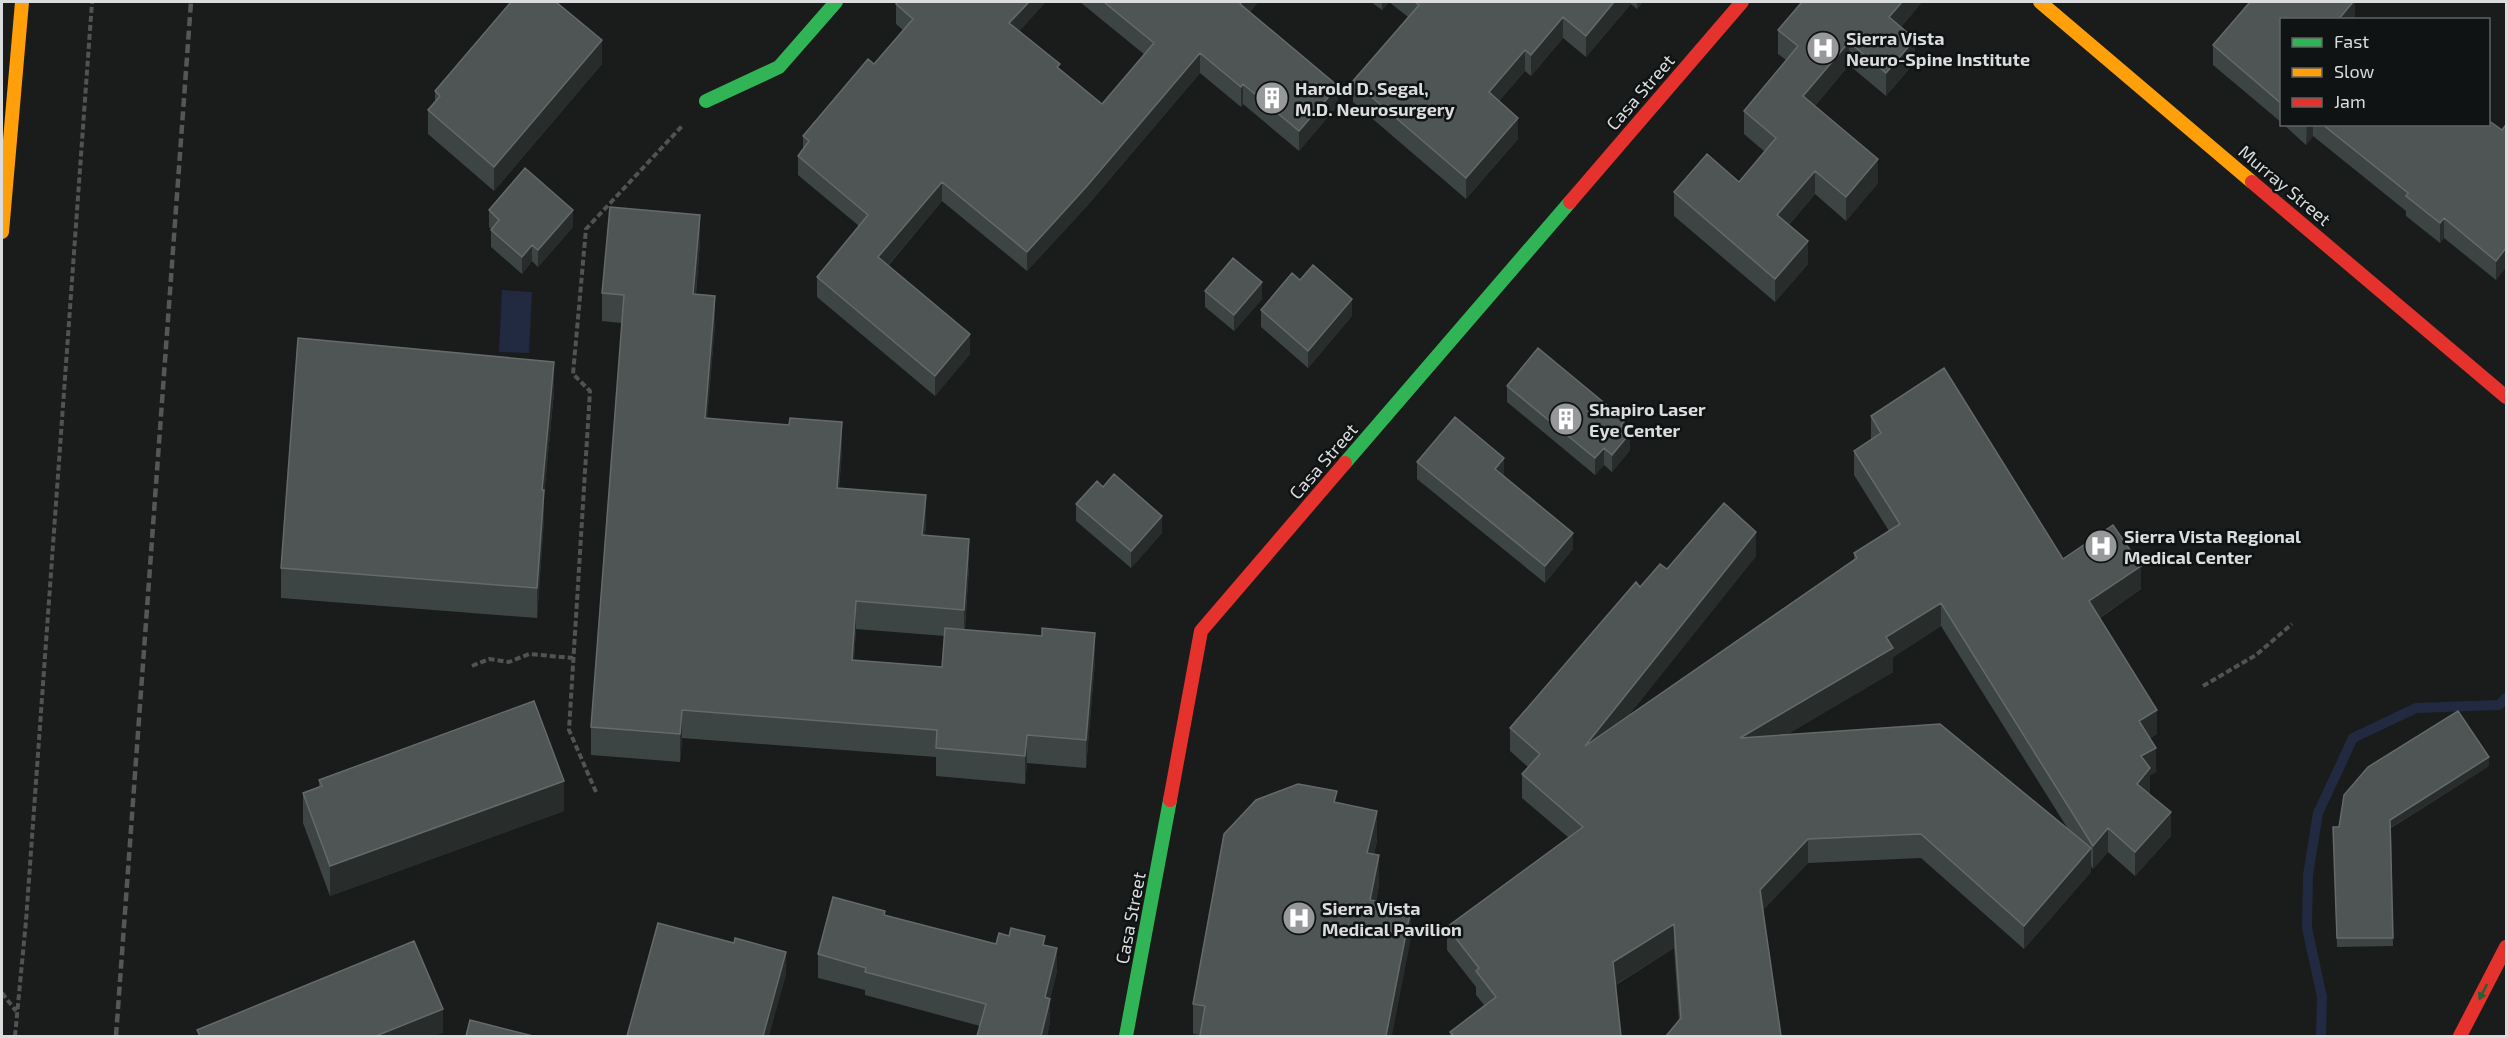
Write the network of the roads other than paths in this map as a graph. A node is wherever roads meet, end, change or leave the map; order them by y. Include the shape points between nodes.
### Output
1 (22, 2) edge
2 (836, 2) edge
3 (1742, 2) edge
4 (2040, 2) edge
5 (706, 101) road end
6 (2, 232) edge
7 (2506, 397) edge
8 (2506, 947) edge
9 (1126, 1036) edge
10 (2460, 1036) edge

1 - 6 main road
2 - 5 main road via 779,67
3 - 9 main road, Casa Street via 1201,631
4 - 7 main road, Murray Street
8 -> 10 main road

